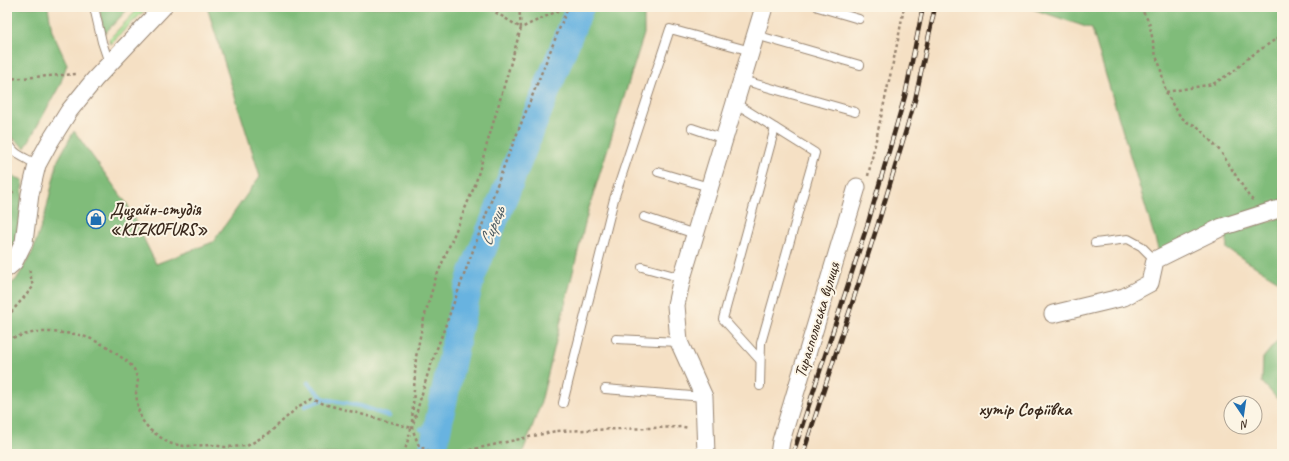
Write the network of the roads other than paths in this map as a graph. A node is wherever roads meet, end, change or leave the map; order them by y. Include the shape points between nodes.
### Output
1 (94, 7) edge
2 (764, 7) edge
3 (818, 7) edge
4 (157, 9) edge
5 (859, 19) dead end
6 (756, 35) junction
7 (751, 51) junction
8 (109, 63) junction
9 (860, 65) dead end
10 (742, 80) junction
11 (735, 103) junction
12 (855, 112) dead end
13 (692, 128) dead end
14 (775, 128) junction
15 (7, 138) edge
16 (724, 138) junction
17 (37, 165) junction
18 (658, 172) dead end
19 (709, 187) junction
20 (857, 187) dead end
21 (1275, 210) edge
22 (644, 217) dead end
23 (695, 234) junction
24 (1095, 243) dead end
25 (1155, 260) junction
26 (7, 268) edge
27 (642, 268) dead end
28 (682, 278) junction
29 (1053, 314) dead end
30 (616, 339) dead end
31 (679, 342) junction
32 (760, 360) junction
33 (760, 386) dead end
34 (605, 389) dead end
35 (704, 397) junction
36 (563, 403) dead end
37 (706, 454) edge
38 (779, 454) edge

1 - 8 lane
2 - 6 street
3 - 5 lane
4 - 8 street
6 - 7 street
6 - 9 lane
7 - 10 street
7 - 36 lane via 670,29 614,199
8 - 17 street via 69,111
10 - 11 street
10 - 12 lane
11 - 14 lane
11 - 16 street
13 - 16 lane
14 - 32 lane via 723,319
14 - 32 lane via 815,153 761,343
15 - 17 lane via 9,146 21,158
16 - 19 street
17 - 26 street via 30,194 24,242 14,262
18 - 19 lane
19 - 23 street
20 - 38 street, Тираспольська вулиця
21 - 25 street via 1222,227
22 - 23 lane
23 - 28 street
24 - 25 lane via 1128,239 1141,246
25 - 29 street via 1150,283 1124,297
27 - 28 lane
28 - 31 street via 676,305
30 - 31 lane
31 - 35 street
32 - 33 lane
34 - 35 lane
35 - 37 street

